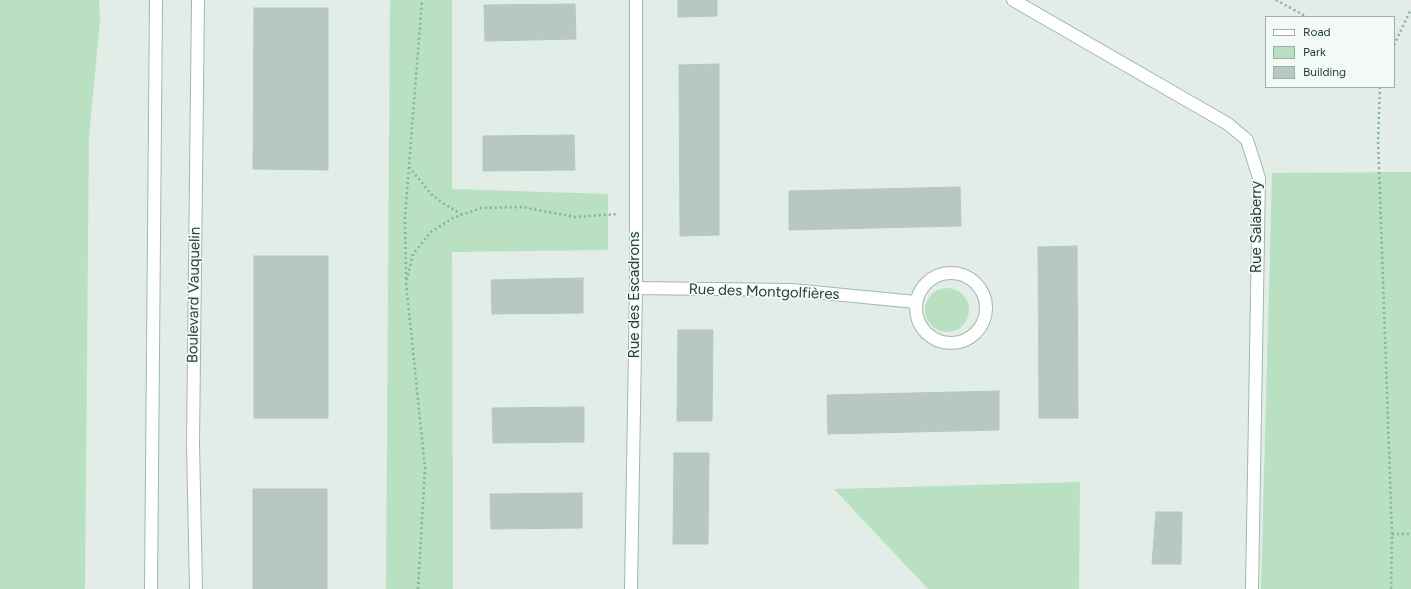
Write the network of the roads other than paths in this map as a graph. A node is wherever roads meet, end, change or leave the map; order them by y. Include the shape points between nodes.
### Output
1 (156, 0) edge
2 (198, 0) edge
3 (636, 0) edge
4 (1013, 0) edge
5 (636, 288) junction
6 (916, 302) junction
7 (151, 589) edge
8 (196, 589) edge
9 (631, 589) edge
10 (1252, 589) edge

1 - 7 street
2 - 8 street, Boulevard Vauquelin via 193,443
3 - 5 street, Rue des Escadrons
4 - 10 street, Rue Salaberry via 1228,124 1246,140 1259,178
5 - 6 street, Rue des Montgolfières via 792,290
5 - 9 street, Rue des Escadrons
6 - 6 street via 916,315 921,328 929,337 946,343 963,342 974,335 981,326 986,312 981,290 973,281 958,274 943,274 929,280

